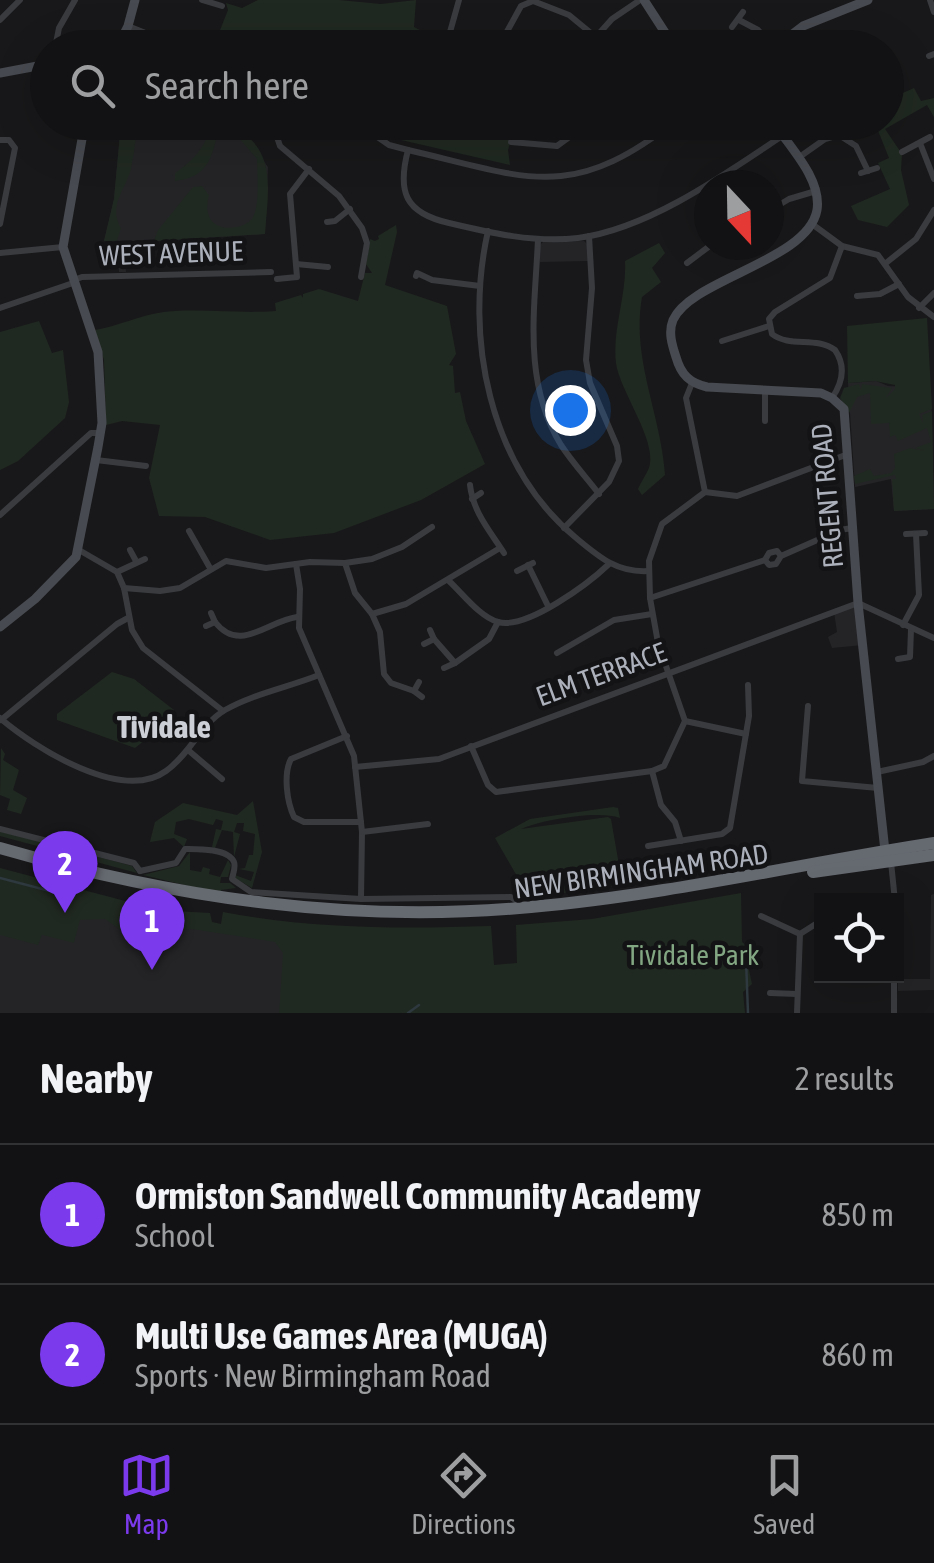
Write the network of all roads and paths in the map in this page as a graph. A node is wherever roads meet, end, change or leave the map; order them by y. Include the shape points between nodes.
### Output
1 (20, 0) edge
2 (75, 0) edge
3 (135, 0) edge
4 (202, 0) edge
5 (460, 0) edge
6 (642, 0) edge
7 (868, 0) edge
8 (930, 0) edge
9 (222, 6) dead end
10 (934, 12) edge
11 (0, 20) edge
12 (128, 26) junction
13 (732, 27) dead end
14 (59, 30) edge
15 (126, 30) edge
16 (138, 30) edge
17 (451, 30) edge
18 (510, 30) edge
19 (587, 30) edge
20 (602, 30) edge
21 (663, 30) edge
22 (758, 30) edge
23 (798, 30) edge
24 (30, 67) edge
25 (0, 73) edge
26 (930, 137) dead end
27 (0, 140) edge
28 (83, 140) edge
29 (278, 140) edge
30 (384, 140) edge
31 (565, 140) edge
32 (648, 140) edge
33 (776, 140) edge
34 (785, 140) edge
35 (824, 140) edge
36 (847, 140) edge
37 (511, 142) dead end
38 (920, 143) junction
39 (408, 150) junction
40 (902, 152) dead end
41 (797, 159) junction
42 (878, 168) dead end
43 (309, 170) junction
44 (934, 179) edge
45 (816, 191) junction
46 (784, 202) edge
47 (350, 209) junction
48 (934, 210) edge
49 (327, 222) dead end
50 (0, 224) edge
51 (812, 224) junction
52 (488, 231) junction
53 (589, 236) junction
54 (538, 239) junction
55 (64, 246) junction
56 (842, 246) junction
57 (0, 253) edge
58 (694, 258) edge
59 (687, 263) dead end
60 (886, 263) junction
61 (296, 264) junction
62 (328, 267) dead end
63 (417, 272) dead end
64 (361, 278) dead end
65 (73, 282) junction
66 (900, 284) junction
67 (480, 286) junction
68 (934, 293) edge
69 (856, 296) dead end
70 (0, 308) edge
71 (919, 308) junction
72 (934, 317) edge
73 (769, 326) junction
74 (722, 341) dead end
75 (692, 383) junction
76 (765, 390) junction
77 (832, 398) junction
78 (765, 421) dead end
79 (100, 432) junction
80 (848, 454) junction
81 (96, 460) junction
82 (146, 466) dead end
83 (470, 485) dead end
84 (705, 492) junction
85 (481, 493) dead end
86 (599, 494) junction
87 (472, 499) junction
88 (0, 504) edge
89 (10, 506) junction
90 (0, 515) edge
91 (432, 526) dead end
92 (564, 528) junction
93 (852, 528) junction
94 (188, 532) dead end
95 (926, 533) dead end
96 (204, 538) dead end
97 (196, 544) junction
98 (80, 550) junction
99 (130, 550) dead end
100 (145, 558) dead end
101 (136, 562) junction
102 (345, 563) junction
103 (296, 564) junction
104 (610, 564) junction
105 (210, 568) junction
106 (649, 570) junction
107 (516, 571) dead end
108 (118, 572) junction
109 (449, 581) junction
110 (124, 588) junction
111 (650, 598) junction
112 (858, 603) junction
113 (548, 606) junction
114 (211, 613) dead end
115 (372, 614) junction
116 (652, 614) junction
117 (297, 617) junction
118 (128, 618) junction
119 (214, 622) junction
120 (498, 622) junction
121 (206, 626) dead end
122 (907, 627) junction
123 (0, 628) edge
124 (934, 638) edge
125 (424, 644) dead end
126 (557, 653) dead end
127 (898, 660) dead end
128 (455, 663) junction
129 (444, 668) dead end
130 (670, 672) junction
131 (320, 675) junction
132 (420, 682) dead end
133 (748, 685) dead end
134 (808, 706) dead end
135 (223, 711) junction
136 (1, 719) edge
137 (685, 721) junction
138 (746, 734) junction
139 (347, 736) junction
140 (472, 746) junction
141 (188, 750) junction
142 (934, 756) edge
143 (355, 767) junction
144 (652, 771) junction
145 (877, 772) junction
146 (222, 779) dead end
147 (878, 788) junction
148 (361, 822) junction
149 (428, 824) dead end
150 (0, 829) edge
151 (362, 832) junction
152 (681, 841) junction
153 (934, 843) edge
154 (648, 846) dead end
155 (0, 852) edge
156 (934, 853) edge
157 (888, 856) junction
158 (139, 877) junction
159 (895, 893) edge
160 (360, 909) junction
161 (761, 916) dead end
162 (814, 925) edge
163 (800, 934) junction
164 (894, 983) edge
165 (770, 994) dead end
166 (797, 994) junction
167 (796, 1013) edge
168 (894, 1013) edge

1 - 11 street
2 - 14 street
3 - 12 street
4 - 9 street
5 - 17 street
6 - 20 street
6 - 21 street
7 - 23 street
8 - 10 street
12 - 15 street
12 - 16 street
13 - 22 street via 741,16
18 - 19 street via 522,6 534,1
24 - 25 street
26 - 38 street
27 - 50 street via 14,148
28 - 55 street
29 - 43 street
30 - 39 street
31 - 37 street via 557,146
32 - 39 street via 622,158 563,178 530,178
33 - 53 street via 658,210
34 - 41 street
35 - 41 street
36 - 42 street via 856,146 864,172
38 - 40 street
38 - 44 street
39 - 52 street via 403,187 418,212
41 - 45 street
43 - 47 street
43 - 61 street via 290,194
45 - 46 street
45 - 51 street
47 - 49 street
47 - 64 street via 366,238
48 - 60 street via 922,232
51 - 56 street
51 - 75 street via 792,244 676,314 672,344
52 - 54 street
52 - 67 street
53 - 54 street
53 - 86 street via 588,370 620,454
54 - 86 street via 532,340 537,385 560,442
55 - 57 street
55 - 65 street
56 - 60 street via 870,250
56 - 73 street via 830,278 774,312
58 - 59 street
60 - 66 street
61 - 62 street
61 - 65 street, WEST AVENUE via 297,277
63 - 67 street
65 - 70 street, WEST AVENUE
65 - 79 street via 98,352
66 - 69 street
66 - 71 street
67 - 92 street via 482,359 497,418 523,475
68 - 71 street
71 - 72 street
73 - 74 street
73 - 77 street via 781,340 836,350 843,368
75 - 76 street, REGENT ROAD
75 - 84 street via 686,398
76 - 77 street, REGENT ROAD
76 - 78 street
77 - 80 street, REGENT ROAD via 844,410
79 - 81 street
79 - 89 street
80 - 84 street via 737,496
80 - 93 street, REGENT ROAD
81 - 82 street
81 - 98 street
83 - 87 street
84 - 106 street via 662,524
85 - 87 street
86 - 92 street
87 - 109 street via 502,550
88 - 89 street
89 - 90 street
91 - 102 street via 427,536 378,558
92 - 104 street
93 - 111 street via 781,556 776,564 765,560
93 - 112 street, REGENT ROAD
94 - 97 street
95 - 122 street via 911,534 919,595
96 - 97 street
97 - 105 street
98 - 108 street
98 - 123 street
99 - 101 street
100 - 101 street
101 - 108 street
102 - 103 street
102 - 115 street
103 - 105 street via 266,568 236,560
103 - 117 street
104 - 106 street
104 - 113 street
105 - 110 street via 180,588
106 - 111 street
107 - 113 street via 531,564
108 - 110 street
109 - 115 street
109 - 120 street
110 - 118 street
111 - 116 street
112 - 122 street
112 - 130 street, ELM TERRACE
112 - 145 street, REGENT ROAD
113 - 120 street via 520,621
114 - 119 street
115 - 132 street via 384,674 418,694
116 - 126 street via 614,620
116 - 130 street
117 - 119 street via 240,638
117 - 131 street
118 - 135 street via 143,648
118 - 136 street
119 - 121 street
120 - 128 street via 489,639
122 - 124 street
122 - 127 street via 910,657
125 - 128 street via 432,635
128 - 129 street
130 - 137 street
130 - 140 street, ELM TERRACE
131 - 135 street
131 - 139 street
133 - 138 street
134 - 147 street via 802,781
135 - 141 street
136 - 141 street via 40,748 123,782 155,778
137 - 138 street
137 - 144 street via 664,766
138 - 152 street via 730,828
139 - 143 street
139 - 148 street via 291,759 290,809 304,822
140 - 143 street, ELM TERRACE via 430,761
140 - 144 street via 496,792
141 - 146 street
142 - 145 street
143 - 148 street
144 - 152 street via 656,794
145 - 147 street, REGENT ROAD
147 - 157 street, REGENT ROAD
148 - 151 street
149 - 151 street
150 - 158 street, NEW BIRMINGHAM ROAD via 134,863
151 - 160 street
152 - 154 street
153 - 157 highway, NEW BIRMINGHAM ROAD
155 - 158 highway, NEW BIRMINGHAM ROAD
155 - 160 highway, NEW BIRMINGHAM ROAD via 192,901 275,911
156 - 157 highway, NEW BIRMINGHAM ROAD
157 - 159 street
157 - 160 highway, NEW BIRMINGHAM ROAD via 527,908
157 - 160 highway, NEW BIRMINGHAM ROAD via 529,915
158 - 160 highway, NEW BIRMINGHAM ROAD via 192,895
158 - 160 street, NEW BIRMINGHAM ROAD via 176,863 185,849 209,850 231,858 232,879 251,892
161 - 163 street
162 - 163 street
163 - 166 street
164 - 168 street
165 - 166 street
166 - 167 street

